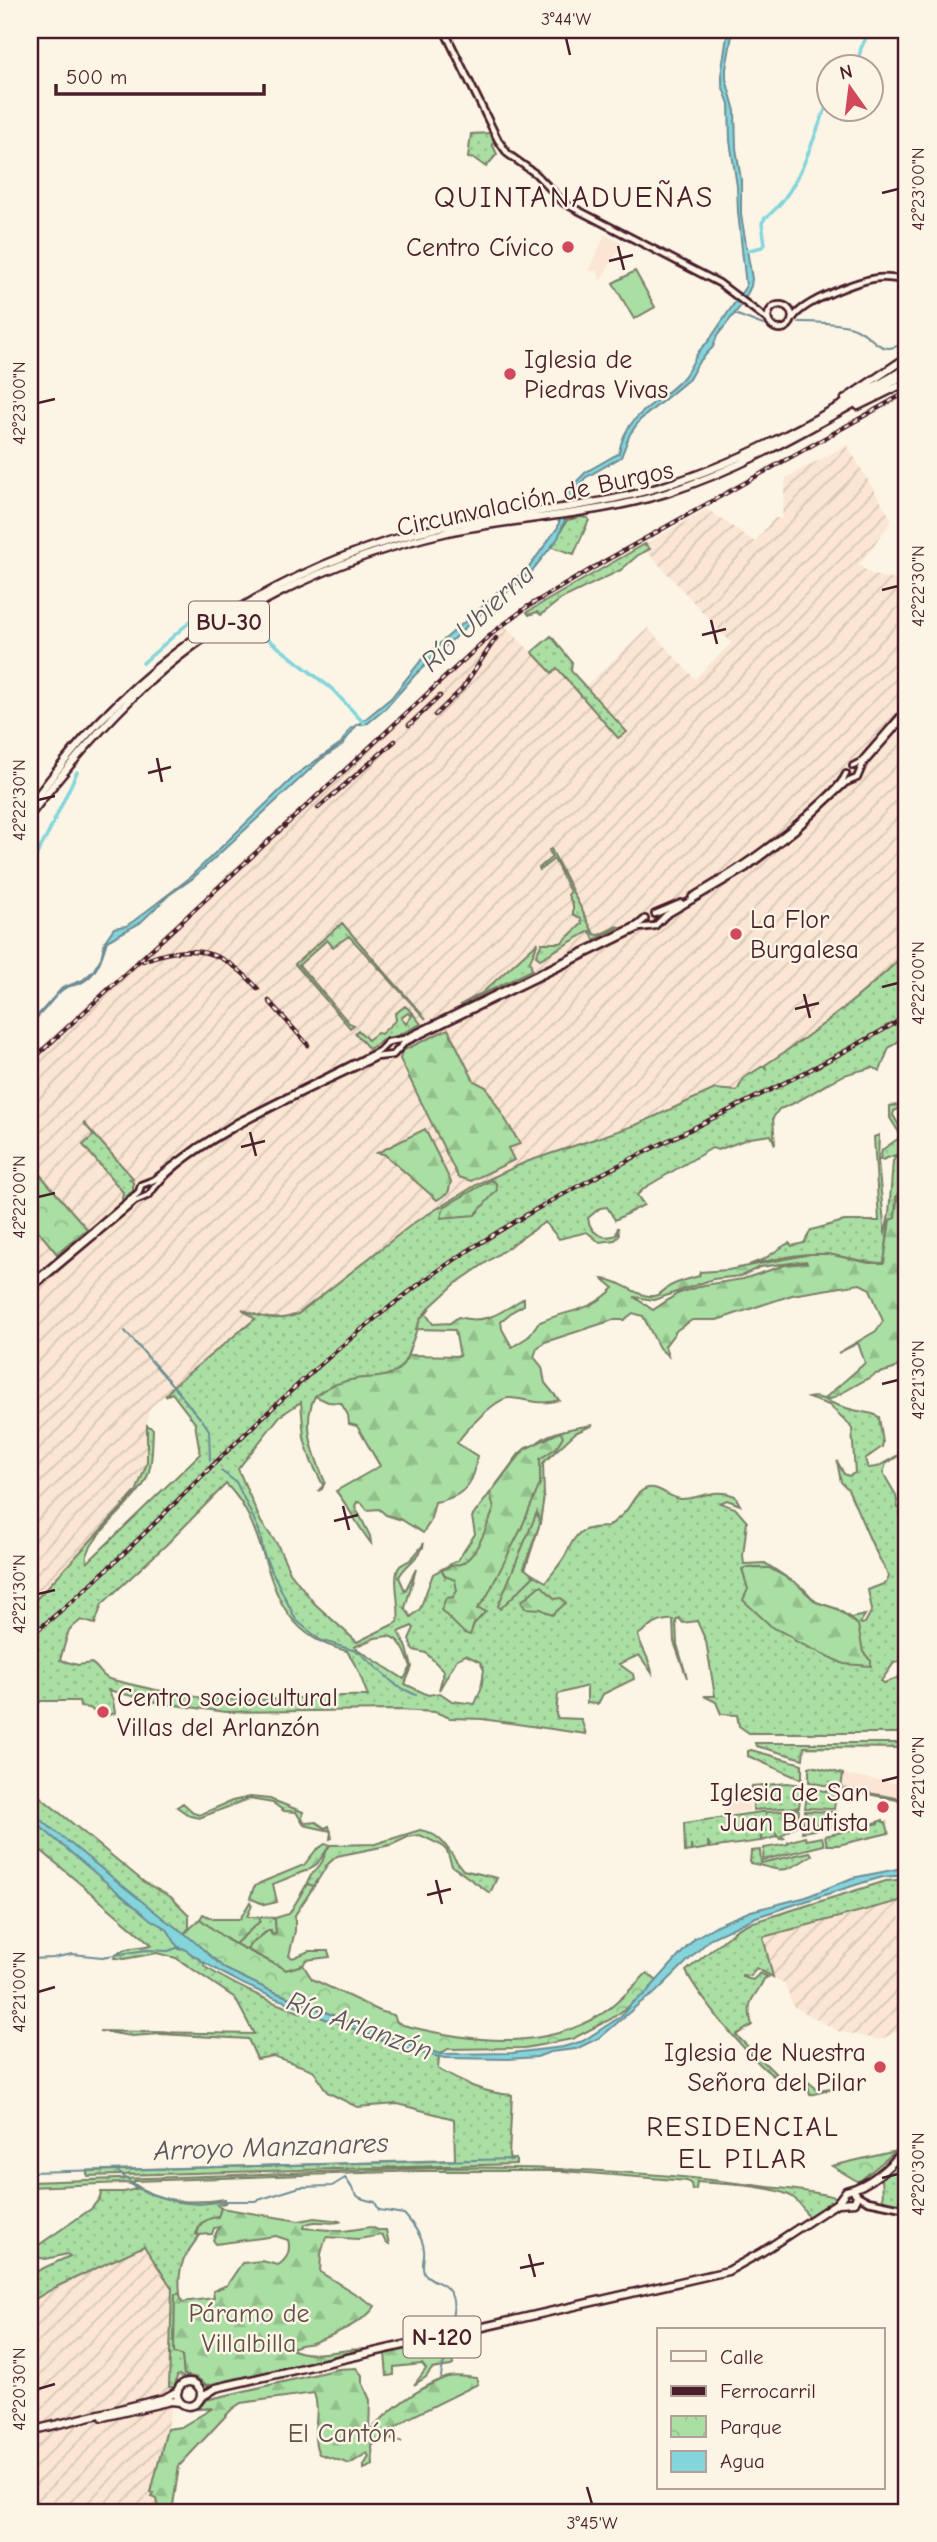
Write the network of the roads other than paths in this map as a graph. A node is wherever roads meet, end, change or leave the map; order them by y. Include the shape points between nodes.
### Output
1 (444, 30) edge
2 (907, 281) edge
3 (804, 307) junction
4 (789, 308) junction
5 (771, 309) junction
6 (758, 310) junction
7 (793, 318) junction
8 (768, 320) junction
9 (907, 358) edge
10 (907, 368) edge
11 (907, 374) edge
12 (907, 382) edge
13 (803, 429) junction
14 (489, 522) junction
15 (907, 711) edge
16 (853, 766) junction
17 (859, 773) junction
18 (846, 774) junction
19 (852, 780) junction
20 (30, 805) edge
21 (30, 815) edge
22 (655, 914) junction
23 (645, 919) junction
24 (659, 921) junction
25 (649, 926) junction
26 (394, 1042) junction
27 (384, 1048) junction
28 (398, 1049) junction
29 (387, 1054) junction
30 (146, 1183) junction
31 (152, 1191) junction
32 (139, 1192) junction
33 (145, 1197) junction
34 (30, 1287) edge
35 (907, 2148) edge
36 (856, 2193) junction
37 (844, 2199) junction
38 (907, 2209) edge
39 (197, 2386) junction
40 (211, 2389) junction
41 (178, 2391) junction
42 (200, 2398) junction
43 (180, 2402) junction
44 (67, 2423) junction
45 (30, 2431) edge

1 - 6 main road via 498,141 513,158 564,203
2 - 3 main road via 869,280
3 - 4 main road
3 - 7 main road
4 - 5 main road via 779,305
4 - 7 main road
5 - 6 main road
5 - 8 main road
6 - 8 main road
7 - 8 main road via 782,330
9 - 13 highway
10 - 13 highway, Circunvalación de Burgos / BU-30
11 - 13 highway, Circunvalación de Burgos / BU-30
12 - 13 highway
13 - 14 highway, Circunvalación de Burgos / BU-30 via 698,475 640,493 592,506
14 - 20 highway, Circunvalación de Burgos / BU-30 via 423,532 357,552 227,615 127,694
14 - 21 highway, Circunvalación de Burgos / BU-30 via 348,562 235,618 135,695 67,767
15 - 16 main road
15 - 17 main road
16 - 17 main road
16 - 18 main road
17 - 19 main road
18 - 19 main road
18 - 22 main road via 813,810 763,852 692,898
19 - 24 main road via 760,858
22 - 23 main road
22 - 24 main road
23 - 25 main road
23 - 26 main road
24 - 25 main road
25 - 28 main road
26 - 27 main road
26 - 28 main road
27 - 29 main road
27 - 30 main road via 238,1122
28 - 29 main road
29 - 31 main road via 235,1127 184,1161
30 - 31 main road
30 - 32 main road
31 - 33 main road
32 - 33 main road
32 - 34 main road
33 - 34 main road
35 - 36 highway
36 - 37 highway via 846,2191
36 - 37 highway via 851,2204
36 - 38 main road via 869,2201
37 - 40 highway, N-120 via 728,2271
39 - 40 highway, N-120
39 - 41 highway, N-120 via 186,2383
39 - 42 highway
40 - 42 highway, N-120
41 - 43 highway
41 - 44 highway, N-120
42 - 43 highway, N-120 via 190,2406
43 - 44 highway, N-120
44 - 45 highway, N-120

